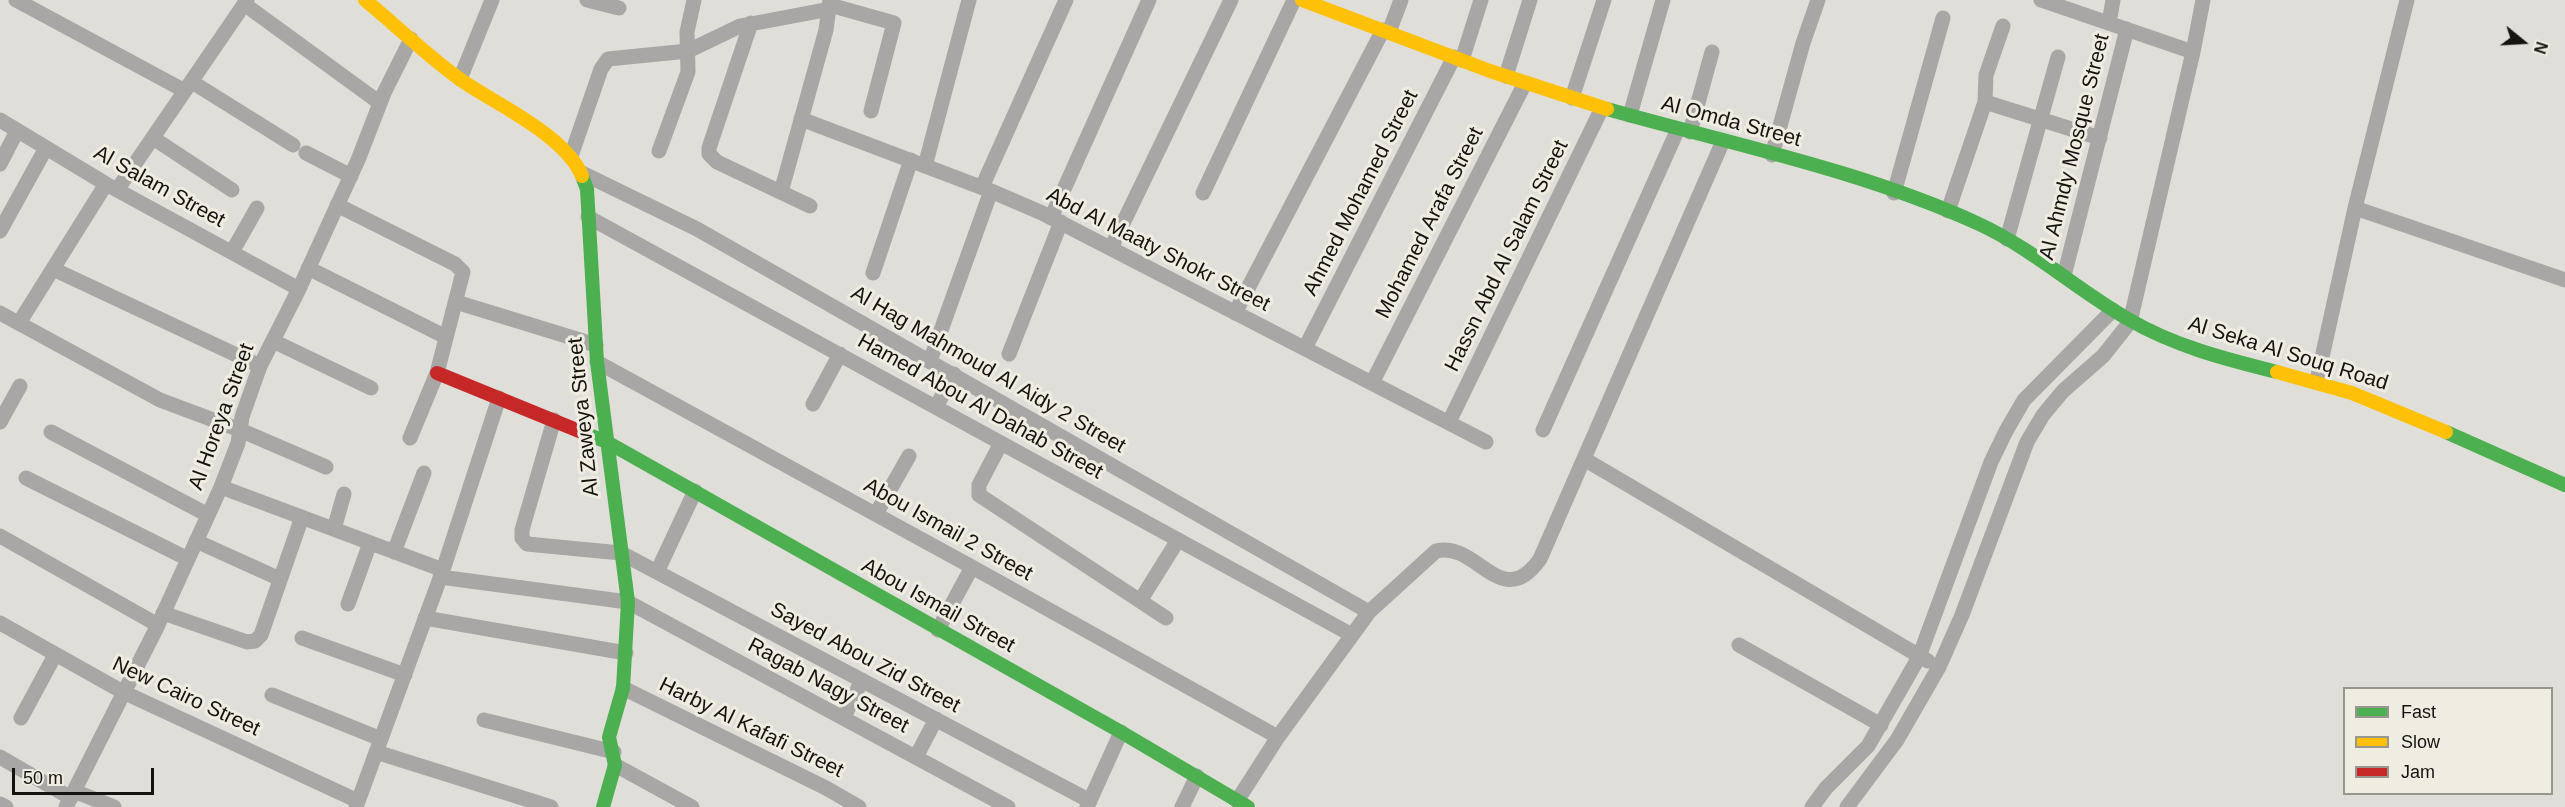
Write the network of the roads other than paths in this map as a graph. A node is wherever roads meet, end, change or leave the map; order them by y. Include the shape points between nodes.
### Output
1 (16, 0) edge
2 (365, 0) edge
3 (492, 0) edge
4 (587, 0) edge
5 (694, 0) edge
6 (969, 0) edge
7 (1066, 0) edge
8 (1149, 0) edge
9 (1231, 0) edge
10 (1294, 0) edge
11 (1302, 0) edge
12 (1401, 0) edge
13 (1481, 0) edge
14 (1530, 0) edge
15 (1604, 0) edge
16 (1664, 0) edge
17 (1818, 0) edge
18 (2041, 0) edge
19 (2113, 0) edge
20 (2203, 0) edge
21 (2407, 0) edge
22 (246, 2) edge
23 (830, 5) edge
24 (619, 8) dead end
25 (1943, 18) dead end
26 (751, 23) junction
27 (2109, 23) junction
28 (2003, 26) dead end
29 (2127, 29) junction
30 (1386, 31) junction
31 (411, 39) junction
32 (688, 51) junction
33 (1712, 52) dead end
34 (2193, 52) junction
35 (2058, 57) dead end
36 (1458, 59) junction
37 (1506, 76) junction
38 (460, 79) junction
39 (1526, 83) junction
40 (189, 87) junction
41 (1572, 98) junction
42 (1985, 102) junction
43 (380, 103) junction
44 (1602, 108) junction
45 (871, 111) dead end
46 (1630, 115) junction
47 (801, 119) junction
48 (2041, 119) junction
49 (0, 120) edge
50 (17, 130) junction
51 (1684, 131) junction
52 (153, 138) junction
53 (2100, 138) junction
54 (1723, 141) junction
55 (46, 148) junction
56 (660, 151) dead end
57 (1772, 155) junction
58 (571, 156) junction
59 (918, 163) junction
60 (0, 164) edge
61 (582, 173) junction
62 (351, 176) junction
63 (111, 187) junction
64 (986, 189) junction
65 (232, 190) dead end
66 (781, 192) junction
67 (1203, 193) dead end
68 (1894, 193) junction
69 (337, 205) junction
70 (810, 206) dead end
71 (257, 208) dead end
72 (2355, 208) junction
73 (1948, 211) junction
74 (588, 217) junction
75 (1056, 220) junction
76 (0, 231) edge
77 (2007, 239) junction
78 (1111, 248) junction
79 (232, 252) junction
80 (308, 268) junction
81 (53, 269) junction
82 (873, 273) dead end
83 (2064, 276) junction
84 (2565, 280) edge
85 (299, 289) junction
86 (456, 302) junction
87 (2113, 310) junction
88 (0, 313) edge
89 (1235, 313) junction
90 (2130, 322) junction
91 (19, 323) junction
92 (446, 337) junction
93 (273, 341) junction
94 (596, 345) junction
95 (1305, 348) junction
96 (840, 354) junction
97 (1009, 354) dead end
98 (930, 361) junction
99 (597, 362) junction
100 (260, 366) junction
101 (437, 373) junction
102 (954, 374) junction
103 (2317, 380) junction
104 (1372, 383) junction
105 (21, 386) dead end
106 (371, 388) dead end
107 (499, 398) junction
108 (813, 404) dead end
109 (936, 407) junction
110 (554, 420) junction
111 (0, 422) edge
112 (1449, 422) junction
113 (240, 430) junction
114 (1543, 430) dead end
115 (51, 432) dead end
116 (410, 438) dead end
117 (607, 442) junction
118 (1486, 442) dead end
119 (1001, 443) junction
120 (909, 456) dead end
121 (1584, 459) junction
122 (326, 467) dead end
123 (424, 473) dead end
124 (26, 478) dead end
125 (2565, 485) edge
126 (221, 487) junction
127 (695, 491) junction
128 (344, 494) dead end
129 (876, 514) junction
130 (208, 515) junction
131 (302, 517) junction
132 (333, 529) junction
133 (0, 536) edge
134 (1178, 540) junction
135 (196, 541) junction
136 (370, 543) junction
137 (394, 552) junction
138 (621, 553) junction
139 (188, 559) junction
140 (972, 567) junction
141 (657, 572) junction
142 (442, 574) junction
143 (280, 579) junction
144 (1140, 601) junction
145 (628, 602) junction
146 (348, 604) dead end
147 (1369, 612) junction
148 (425, 618) junction
149 (1166, 618) dead end
150 (161, 619) junction
151 (0, 623) edge
152 (938, 630) junction
153 (1352, 635) junction
154 (302, 638) dead end
155 (1739, 645) dead end
156 (626, 653) junction
157 (55, 655) junction
158 (1919, 657) junction
159 (1939, 667) junction
160 (405, 675) junction
161 (862, 680) junction
162 (623, 688) junction
163 (123, 692) junction
164 (272, 695) dead end
165 (844, 717) junction
166 (21, 718) dead end
167 (936, 719) junction
168 (484, 720) dead end
169 (1881, 725) junction
170 (1121, 732) junction
171 (1278, 737) junction
172 (379, 746) junction
173 (0, 757) edge
174 (916, 757) junction
175 (615, 759) junction
176 (1197, 776) junction
177 (70, 799) edge
178 (0, 804) edge
179 (357, 804) edge
180 (1089, 804) edge
181 (1242, 804) edge
182 (6, 807) edge
183 (114, 807) edge
184 (551, 807) edge
185 (603, 807) edge
186 (692, 807) edge
187 (858, 807) edge
188 (1008, 807) edge
189 (1182, 807) edge
190 (1812, 807) edge
191 (1847, 807) edge

1 - 40 street
2 - 31 street, Al Zaweya Street
3 - 38 street
4 - 24 street
5 - 32 street via 687,32
6 - 59 street
7 - 64 street
8 - 75 street
9 - 78 street
10 - 67 street
11 - 30 street, Al Omda Street
12 - 30 street
13 - 36 street, Ahmed Mohamed Street
14 - 37 street
15 - 41 street
16 - 46 street
17 - 57 street
18 - 27 street
19 - 27 street
20 - 34 street
21 - 72 street
22 - 40 street
22 - 43 street
23 - 26 street
23 - 45 street via 894,23
23 - 47 street
25 - 68 street
26 - 32 street
26 - 66 street via 710,154 717,162
27 - 29 street
28 - 42 street via 1986,75
29 - 34 street
29 - 53 street, Al Ahmdy Mosque Street
30 - 36 street, Al Omda Street
30 - 89 street
31 - 38 street, Al Zaweya Street
31 - 43 street, Al Horeya Street
32 - 56 street via 688,72
32 - 58 street via 614,57 604,62
33 - 51 street
34 - 90 street
35 - 48 street
36 - 37 street, Al Omda Street
36 - 95 street, Ahmed Mohamed Street
37 - 39 street, Al Omda Street
38 - 58 street, Al Zaweya Street via 557,142
39 - 41 street, Al Omda Street
39 - 104 street, Mohamed Arafa Street
40 - 52 street
40 - 62 street
41 - 44 street, Al Omda Street
42 - 48 street
42 - 73 street
43 - 62 street, Al Horeya Street
44 - 46 street, Al Omda Street
44 - 112 street, Hassn Abd Al Salam Street
46 - 51 street, Al Omda Street
47 - 59 street, Abd Al Maaty Shokr Street
47 - 66 street
48 - 53 street
48 - 77 street
49 - 50 street, Al Salam Street
50 - 55 street, Al Salam Street
50 - 60 street
51 - 54 street, Al Omda Street
51 - 114 street
52 - 63 street
52 - 65 street
53 - 83 street, Al Ahmdy Mosque Street
54 - 57 street, Al Omda Street
54 - 121 street
55 - 63 street, Al Salam Street
55 - 76 street
57 - 68 street, Al Omda Street
58 - 61 street, Al Zaweya Street
59 - 64 street, Abd Al Maaty Shokr Street
59 - 82 street
61 - 74 street, Al Zaweya Street
61 - 98 street, Al Hag Mahmoud Al Aidy 2 Street via 698,228
62 - 69 street, Al Horeya Street
63 - 79 street, Al Salam Street
63 - 81 street
64 - 75 street, Abd Al Maaty Shokr Street
64 - 98 street
66 - 70 street
68 - 73 street, Al Omda Street
69 - 80 street, Al Horeya Street
69 - 86 street via 460,267 463,278
71 - 79 street
72 - 84 street
72 - 103 street
73 - 77 street, Al Omda Street
74 - 94 street, Al Zaweya Street
74 - 96 street, Hamed Abou Al Dahab Street
75 - 78 street, Abd Al Maaty Shokr Street
75 - 97 street
77 - 83 street, Al Omda Street
78 - 89 street, Abd Al Maaty Shokr Street
79 - 85 street, Al Salam Street
80 - 85 street, Al Horeya Street
80 - 92 street
81 - 91 street
81 - 100 street
83 - 87 street, Al Omda Street
85 - 93 street, Al Horeya Street
86 - 92 street
86 - 94 street
87 - 90 street, Al Omda Street
87 - 158 street via 2024,400 2006,431
88 - 91 street
89 - 95 street, Abd Al Maaty Shokr Street
90 - 103 street, Al Seka Al Souq Road via 2200,351
90 - 159 street via 2103,356 2056,399 2027,442
91 - 113 street via 160,400
92 - 101 street
93 - 100 street, Al Horeya Street
93 - 106 street
94 - 99 street, Al Zaweya Street
95 - 104 street, Abd Al Maaty Shokr Street
96 - 108 street
96 - 109 street, Hamed Abou Al Dahab Street
98 - 102 street, Al Hag Mahmoud Al Aidy 2 Street
99 - 117 street, Al Zaweya Street
99 - 129 street, Abou Ismail 2 Street
100 - 113 street, Al Horeya Street
101 - 107 street, Abou Ismail Street
101 - 116 street
102 - 109 street
102 - 147 street, Al Hag Mahmoud Al Aidy 2 Street
103 - 125 street, Al Seka Al Souq Road via 2391,406
104 - 112 street, Abd Al Maaty Shokr Street
105 - 111 street
107 - 110 street, Abou Ismail Street
107 - 142 street
109 - 119 street, Hamed Abou Al Dahab Street
110 - 117 street, Abou Ismail Street
110 - 138 street via 522,530 524,541 530,545
112 - 118 street, Abd Al Maaty Shokr Street
113 - 122 street
113 - 126 street, Al Horeya Street
115 - 130 street
117 - 127 street, Abou Ismail Street
117 - 138 street, Al Zaweya Street
119 - 134 street, Hamed Abou Al Dahab Street
119 - 144 street via 978,484 980,495
120 - 129 street
121 - 147 street via 1530,574 1517,580 1502,579 1444,549 1436,551
121 - 158 street
123 - 137 street
124 - 139 street
126 - 130 street, Al Horeya Street
126 - 131 street
127 - 141 street
127 - 152 street, Abou Ismail Street
128 - 132 street
129 - 140 street, Abou Ismail 2 Street
130 - 135 street, Al Horeya Street
131 - 132 street
131 - 143 street
132 - 136 street
133 - 150 street
134 - 144 street
134 - 153 street, Hamed Abou Al Dahab Street
135 - 139 street, Al Horeya Street
135 - 143 street
136 - 137 street
136 - 146 street
137 - 142 street
138 - 141 street, Sayed Abou Zid Street
138 - 145 street, Al Zaweya Street
139 - 150 street, Al Horeya Street
140 - 152 street
140 - 171 street, Abou Ismail 2 Street
141 - 161 street, Sayed Abou Zid Street
142 - 145 street
142 - 148 street
143 - 150 street via 261,635 255,641
144 - 149 street
145 - 156 street, Al Zaweya Street
145 - 165 street, Ragab Nagy Street
147 - 153 street
148 - 156 street
148 - 160 street
150 - 163 street, Al Horeya Street
151 - 157 street, New Cairo Street
152 - 170 street, Abou Ismail Street
153 - 171 street
154 - 160 street
155 - 169 street
156 - 162 street, Al Zaweya Street
157 - 163 street, New Cairo Street
157 - 166 street
158 - 159 street
158 - 169 street
159 - 191 street via 1897,740
160 - 172 street
161 - 165 street
161 - 167 street, Sayed Abou Zid Street
162 - 175 street, Al Zaweya Street via 609,737
162 - 187 street, Harby Al Kafafi Street
163 - 177 street, Al Horeya Street
163 - 179 street, New Cairo Street
164 - 172 street
165 - 174 street, Ragab Nagy Street
167 - 174 street
167 - 180 street, Sayed Abou Zid Street
168 - 175 street
169 - 190 street via 1868,746
170 - 176 street, Abou Ismail Street
170 - 180 street
171 - 181 street
172 - 179 street
172 - 184 street
173 - 177 street
174 - 188 street, Ragab Nagy Street
175 - 185 street, Al Zaweya Street
175 - 186 street
176 - 181 street, Abou Ismail Street
176 - 189 street
177 - 183 street
178 - 182 street

